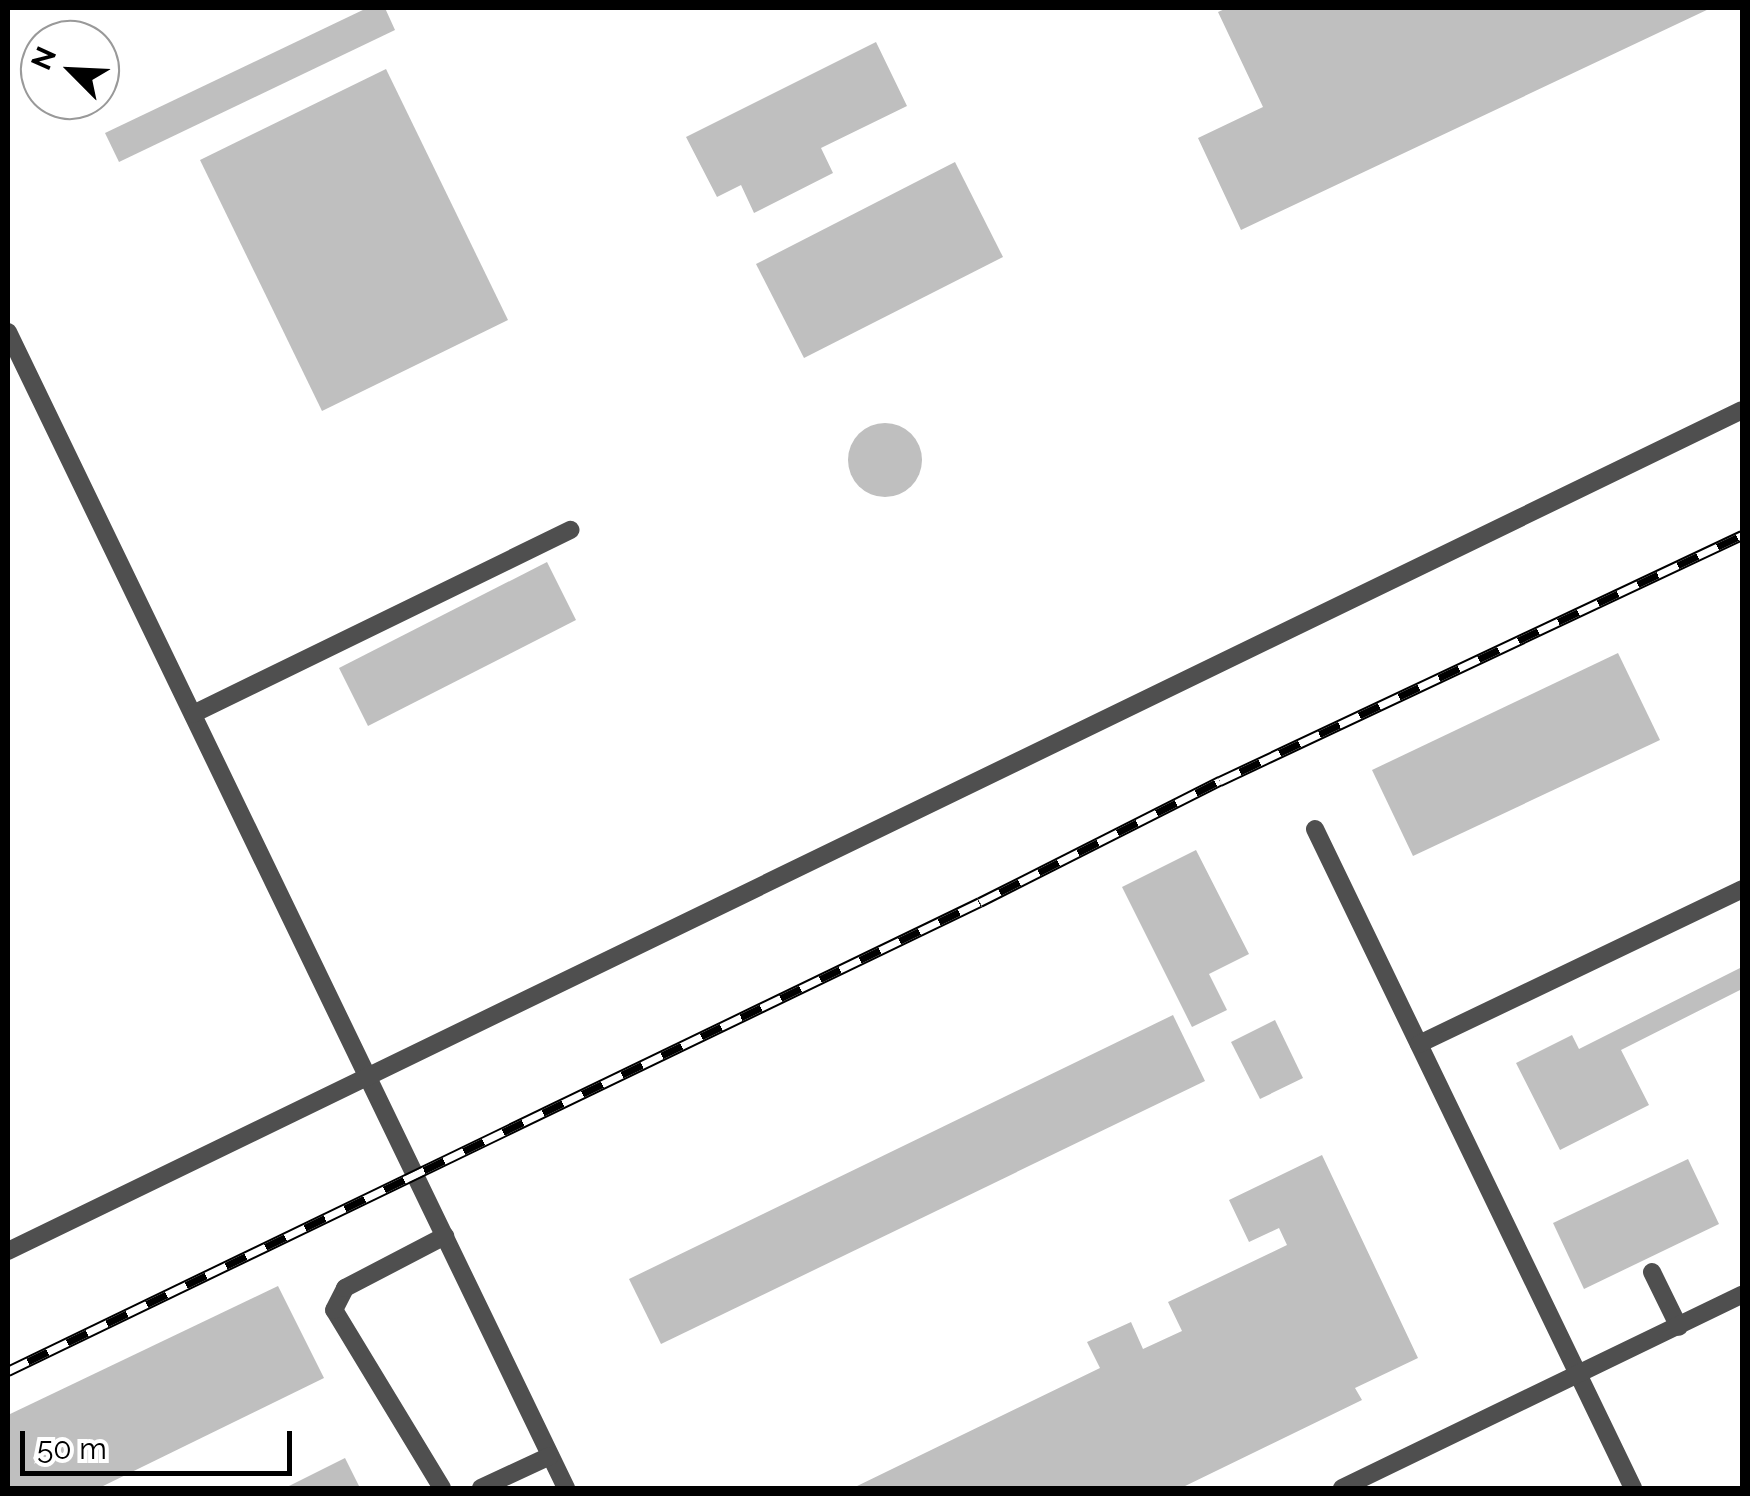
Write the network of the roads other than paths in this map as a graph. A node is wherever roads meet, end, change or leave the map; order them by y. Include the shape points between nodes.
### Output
1 (8, 332) edge
2 (1742, 410) edge
3 (570, 530) dead end
4 (193, 714) junction
5 (1315, 829) dead end
6 (1742, 889) edge
7 (1419, 1044) junction
8 (368, 1074) junction
9 (445, 1236) junction
10 (8, 1250) edge
11 (1652, 1272) dead end
12 (1742, 1295) edge
13 (1679, 1326) junction
14 (1578, 1376) junction
15 (550, 1456) junction
16 (442, 1488) edge
17 (481, 1488) edge
18 (566, 1488) edge
19 (1342, 1488) edge
20 (1633, 1488) edge

1 - 4 lane
2 - 8 lane
3 - 4 lane
4 - 8 lane
5 - 7 lane
6 - 7 lane
7 - 14 lane
8 - 9 lane
8 - 10 lane
9 - 15 lane
9 - 16 lane via 345,1288 334,1310
11 - 13 lane
12 - 13 lane
13 - 14 lane
14 - 19 lane
14 - 20 lane
15 - 17 lane
15 - 18 lane

